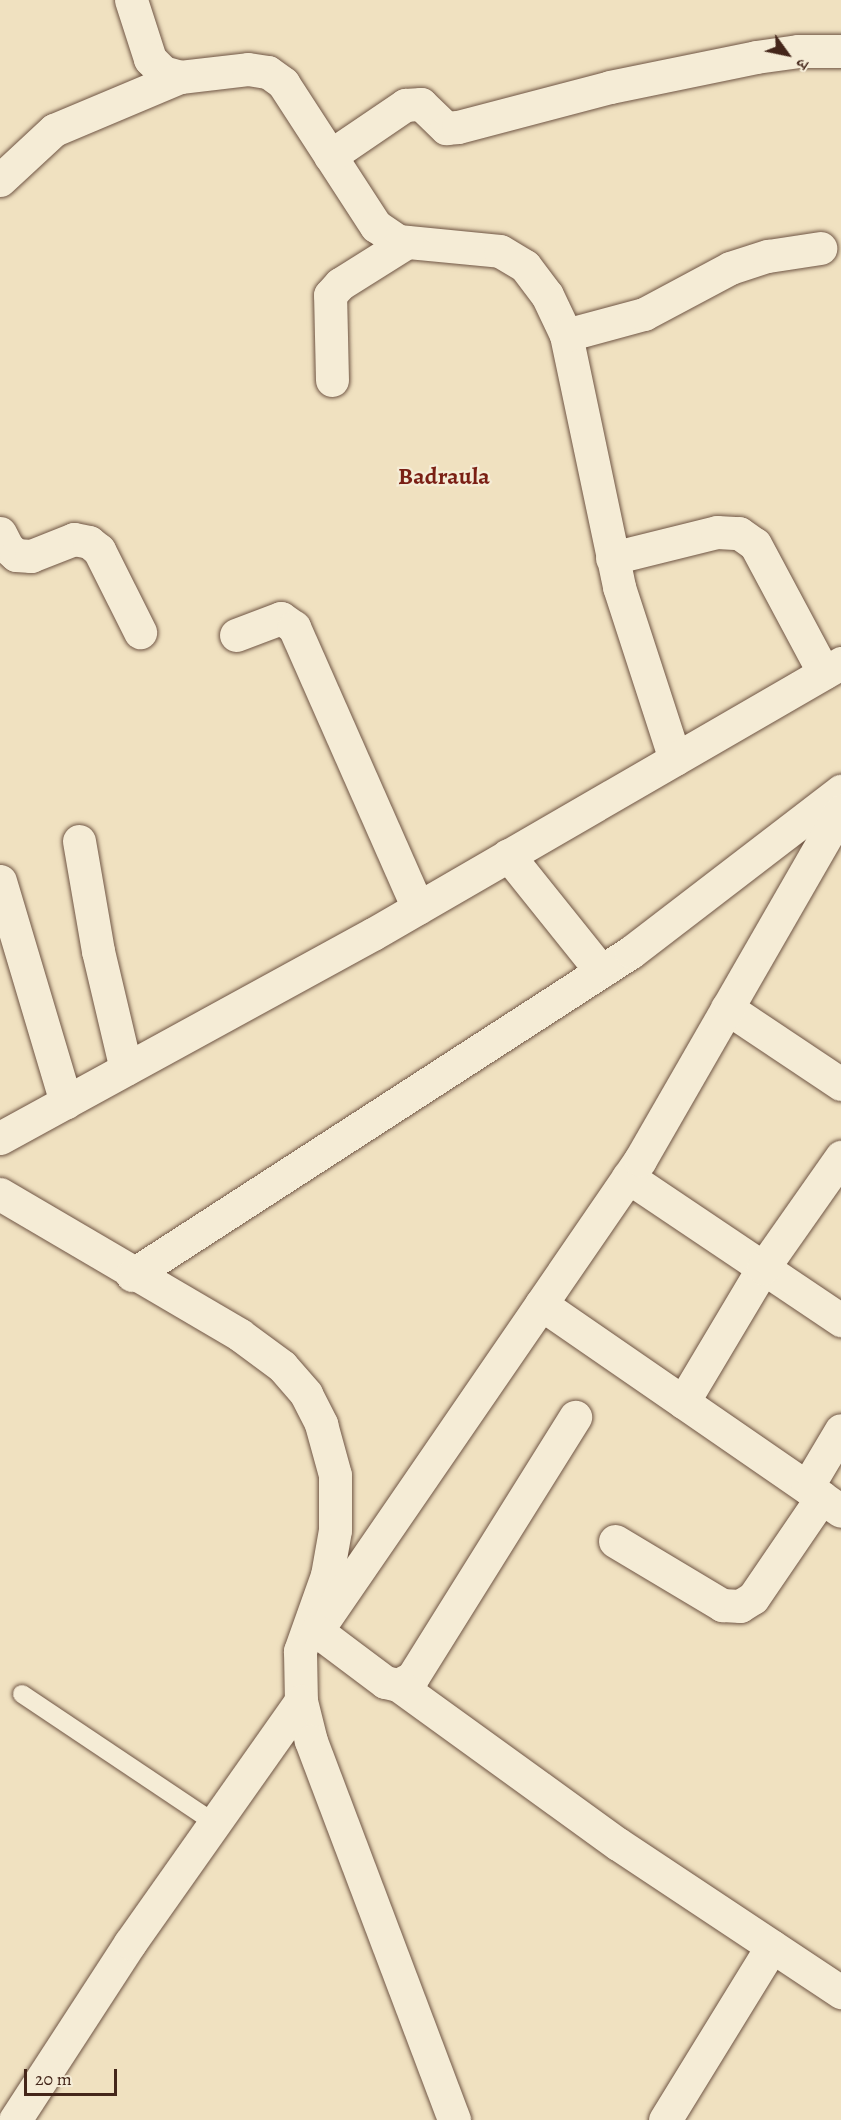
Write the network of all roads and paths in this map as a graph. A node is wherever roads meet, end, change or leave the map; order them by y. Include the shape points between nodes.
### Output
1 (132, 0) edge
2 (841, 51) edge
3 (180, 77) junction
4 (330, 156) junction
5 (0, 180) edge
6 (407, 242) junction
7 (820, 249) dead end
8 (566, 335) junction
9 (332, 380) dead end
10 (0, 533) edge
11 (612, 558) junction
12 (140, 632) dead end
13 (236, 635) dead end
14 (832, 668) edge
15 (675, 759) junction
16 (841, 791) edge
17 (841, 811) edge
18 (79, 841) dead end
19 (508, 855) junction
20 (0, 881) edge
21 (418, 908) junction
22 (601, 971) junction
23 (727, 1008) junction
24 (126, 1069) junction
25 (841, 1084) edge
26 (66, 1102) junction
27 (0, 1138) edge
28 (841, 1157) edge
29 (628, 1177) junction
30 (0, 1194) edge
31 (763, 1268) junction
32 (132, 1275) junction
33 (541, 1304) junction
34 (841, 1320) edge
35 (682, 1402) junction
36 (575, 1417) dead end
37 (841, 1430) edge
38 (823, 1498) edge
39 (615, 1540) dead end
40 (308, 1641) junction
41 (398, 1685) junction
42 (22, 1694) dead end
43 (301, 1701) junction
44 (216, 1824) junction
45 (772, 1946) junction
46 (841, 1992) edge
47 (15, 2120) edge
48 (454, 2120) edge
49 (665, 2120) edge

1 - 3 street via 150,59 163,72
2 - 4 street via 798,51 756,57 610,87 458,128 446,128 421,104 405,105
3 - 4 street via 248,69 268,72 283,83
3 - 5 street via 54,130
4 - 6 street via 376,226 398,241
6 - 8 street via 500,251 525,266 547,295
6 - 9 street via 339,284 330,295
7 - 8 street via 768,256 730,268 644,314
8 - 11 street
10 - 12 street via 6,547 16,555 31,556 74,539 89,542 99,550
11 - 14 street via 717,532 739,533 755,544
11 - 15 street
13 - 21 street via 281,618 294,627
14 - 15 street
15 - 19 street
16 - 22 street
17 - 23 street
18 - 24 street via 98,951
19 - 21 street
19 - 22 street
20 - 26 street
21 - 24 street
22 - 32 street
23 - 25 street
23 - 29 street
24 - 26 street
26 - 27 street
28 - 31 street
29 - 31 street
29 - 33 street
30 - 32 street
31 - 34 street
31 - 35 street
32 - 40 street via 240,1335 282,1366 306,1394 321,1424 335,1475 335,1530
33 - 35 street
33 - 40 street
35 - 38 street
36 - 41 street via 431,1652 412,1678
37 - 38 street
38 - 39 street via 753,1598 740,1606 722,1605
40 - 41 street
40 - 43 street
41 - 45 street via 618,1844
42 - 44 lane
43 - 44 street
43 - 48 street via 311,1742
44 - 47 street via 130,1943
45 - 46 street
45 - 49 street

